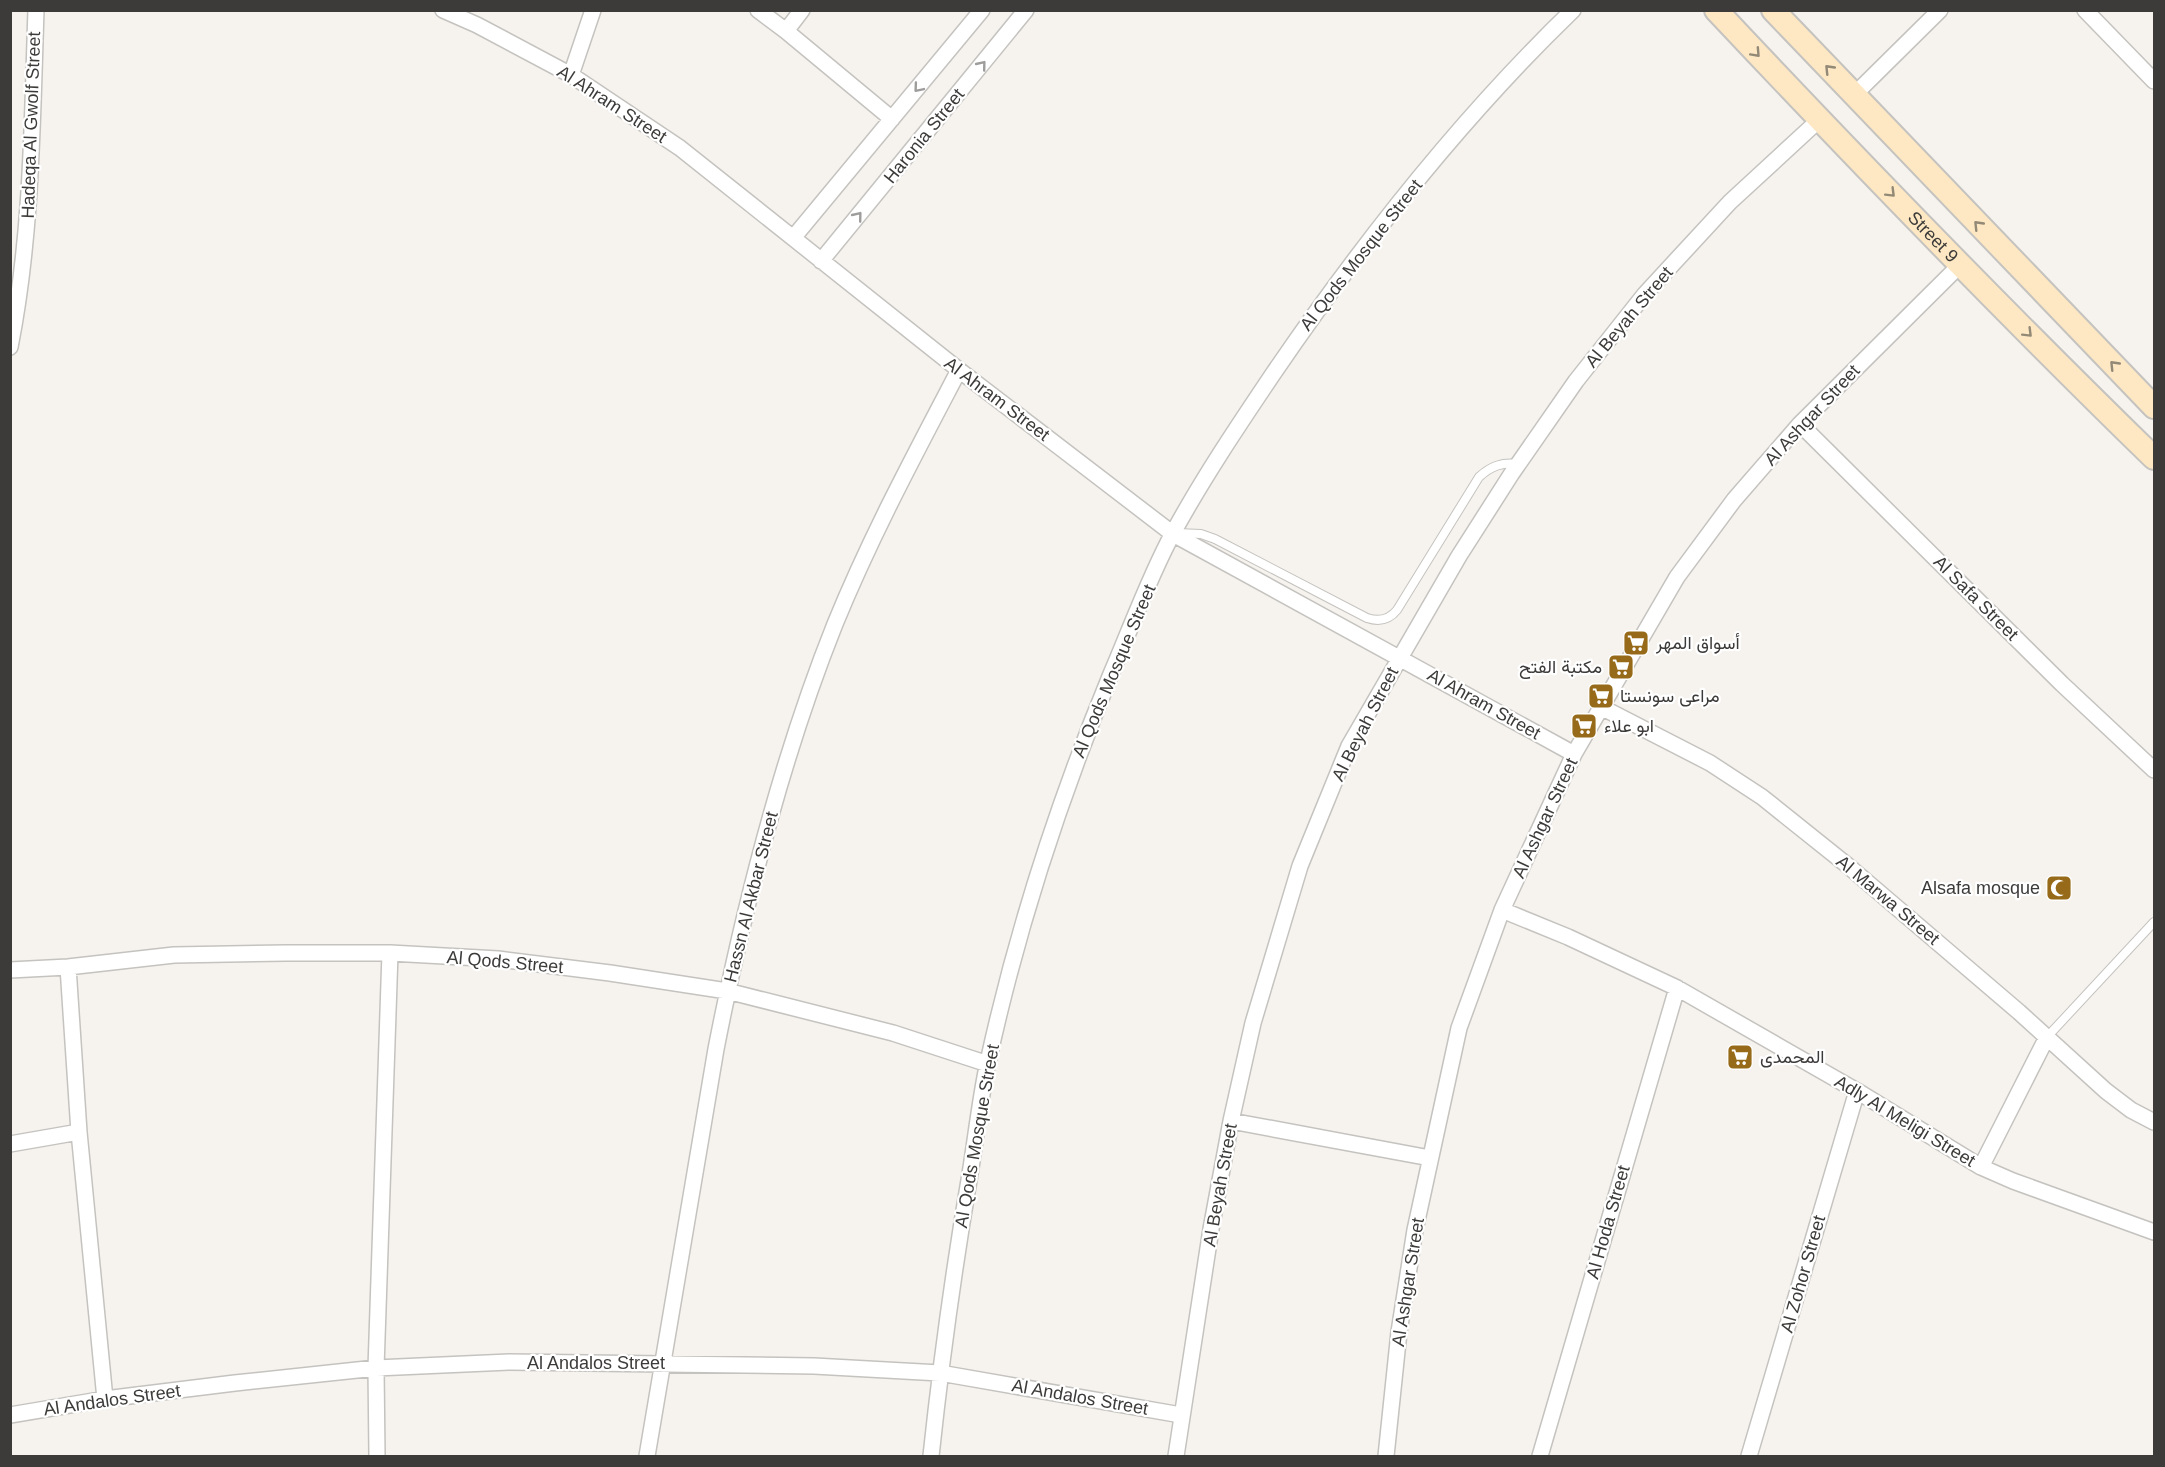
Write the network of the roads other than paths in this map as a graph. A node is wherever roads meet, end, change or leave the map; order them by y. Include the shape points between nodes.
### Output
1 (36, 10) edge
2 (443, 10) edge
3 (593, 10) edge
4 (758, 10) edge
5 (802, 10) edge
6 (982, 10) edge
7 (1026, 10) edge
8 (1573, 10) edge
9 (1716, 10) edge
10 (1773, 10) edge
11 (1940, 10) edge
12 (2085, 10) edge
13 (786, 31) junction
14 (571, 75) junction
15 (2154, 81) edge
16 (1854, 95) junction
17 (892, 119) junction
18 (1819, 120) junction
19 (793, 238) junction
20 (821, 261) junction
21 (1961, 264) junction
22 (10, 347) edge
23 (959, 370) junction
24 (2154, 407) edge
25 (1800, 424) junction
26 (2154, 458) edge
27 (1518, 464) junction
28 (1173, 534) junction
29 (1400, 657) junction
30 (1601, 707) junction
31 (1574, 754) junction
32 (2154, 770) edge
33 (1502, 910) junction
34 (2154, 922) edge
35 (390, 953) junction
36 (68, 967) junction
37 (10, 970) edge
38 (1677, 988) junction
39 (727, 992) junction
40 (2047, 1037) junction
41 (988, 1064) junction
42 (1857, 1091) junction
43 (1231, 1121) junction
44 (2154, 1122) edge
45 (79, 1132) junction
46 (10, 1144) edge
47 (1430, 1158) junction
48 (1981, 1167) junction
49 (2154, 1232) edge
50 (661, 1363) junction
51 (376, 1368) junction
52 (940, 1372) junction
53 (105, 1399) junction
54 (10, 1415) edge
55 (1181, 1415) junction
56 (377, 1456) edge
57 (647, 1456) edge
58 (931, 1456) edge
59 (1176, 1456) edge
60 (1386, 1456) edge
61 (1540, 1456) edge
62 (1749, 1456) edge

1 - 22 street, Hadeqa Al Gwolf Street via 30,196 20,301
2 - 14 street, Al Ahram Street
3 - 14 street
4 - 13 street
5 - 13 street
6 -> 17 street, Haronia Street
20 -> 7 street, Haronia Street
8 - 28 street, Al Qods Mosque Street via 1470,119 1388,216 1305,327
9 -> 18 main road, Street 9
16 -> 10 main road
11 - 16 street
12 - 15 street
13 - 17 street
14 - 19 street, Al Ahram Street via 680,148
24 -> 16 main road
17 - 19 street, Haronia Street
18 -> 21 main road, Street 9
18 - 27 street, Al Beyah Street via 1730,202 1645,294 1576,381
19 - 20 street, Al Ahram Street
20 - 23 street, Al Ahram Street
21 - 25 street, Al Ashgar Street
21 -> 26 main road, Street 9
23 - 28 street, Al Ahram Street
23 - 39 street, Hassn Al Akbar Street via 881,519 835,624 763,842
25 - 30 street, Al Ashgar Street via 1734,500 1677,577
25 - 32 street, Al Safa Street
27 - 28 lane via 1493,466 1479,477 1397,610 1382,620 1367,618 1215,539 1201,534
27 - 29 street, Al Beyah Street
28 - 29 street, Al Ahram Street
28 - 41 street, Al Qods Mosque Street via 1086,736 1048,841
29 - 31 street, Al Ahram Street
29 - 43 street, Al Beyah Street via 1349,746 1300,866 1253,1023
30 - 31 street, Al Ashgar Street
30 - 40 street, Al Marwa Street via 1710,763 1762,797
31 - 33 street, Al Ashgar Street
33 - 38 street, Adly Al Meligi Street
33 - 47 street, Al Ashgar Street via 1459,1028
34 - 40 lane
35 - 36 street, Al Qods Street via 174,956
35 - 39 street, Al Qods Street via 498,959
35 - 51 street
36 - 37 street, Al Qods Street
36 - 45 street
38 - 42 street, Adly Al Meligi Street
38 - 61 street, Al Hoda Street
39 - 41 street, Al Qods Street via 893,1032
39 - 50 street, Hassn Al Akbar Street
40 - 44 street, Al Marwa Street via 2106,1091
40 - 48 street
41 - 52 street, Al Qods Mosque Street
42 - 48 street, Adly Al Meligi Street
42 - 62 street, Al Zohor Street
43 - 47 street
43 - 55 street, Al Beyah Street
45 - 46 street
45 - 53 street
47 - 60 street, Al Ashgar Street via 1401,1320
48 - 49 street, Adly Al Meligi Street
50 - 51 street, Al Andalos Street via 509,1362
50 - 52 street, Al Andalos Street
50 - 57 street, Hassn Al Akbar Street
51 - 53 street, Al Andalos Street
51 - 56 street
52 - 55 street, Al Andalos Street
52 - 58 street, Al Qods Mosque Street
53 - 54 street, Al Andalos Street
55 - 59 street, Al Beyah Street

